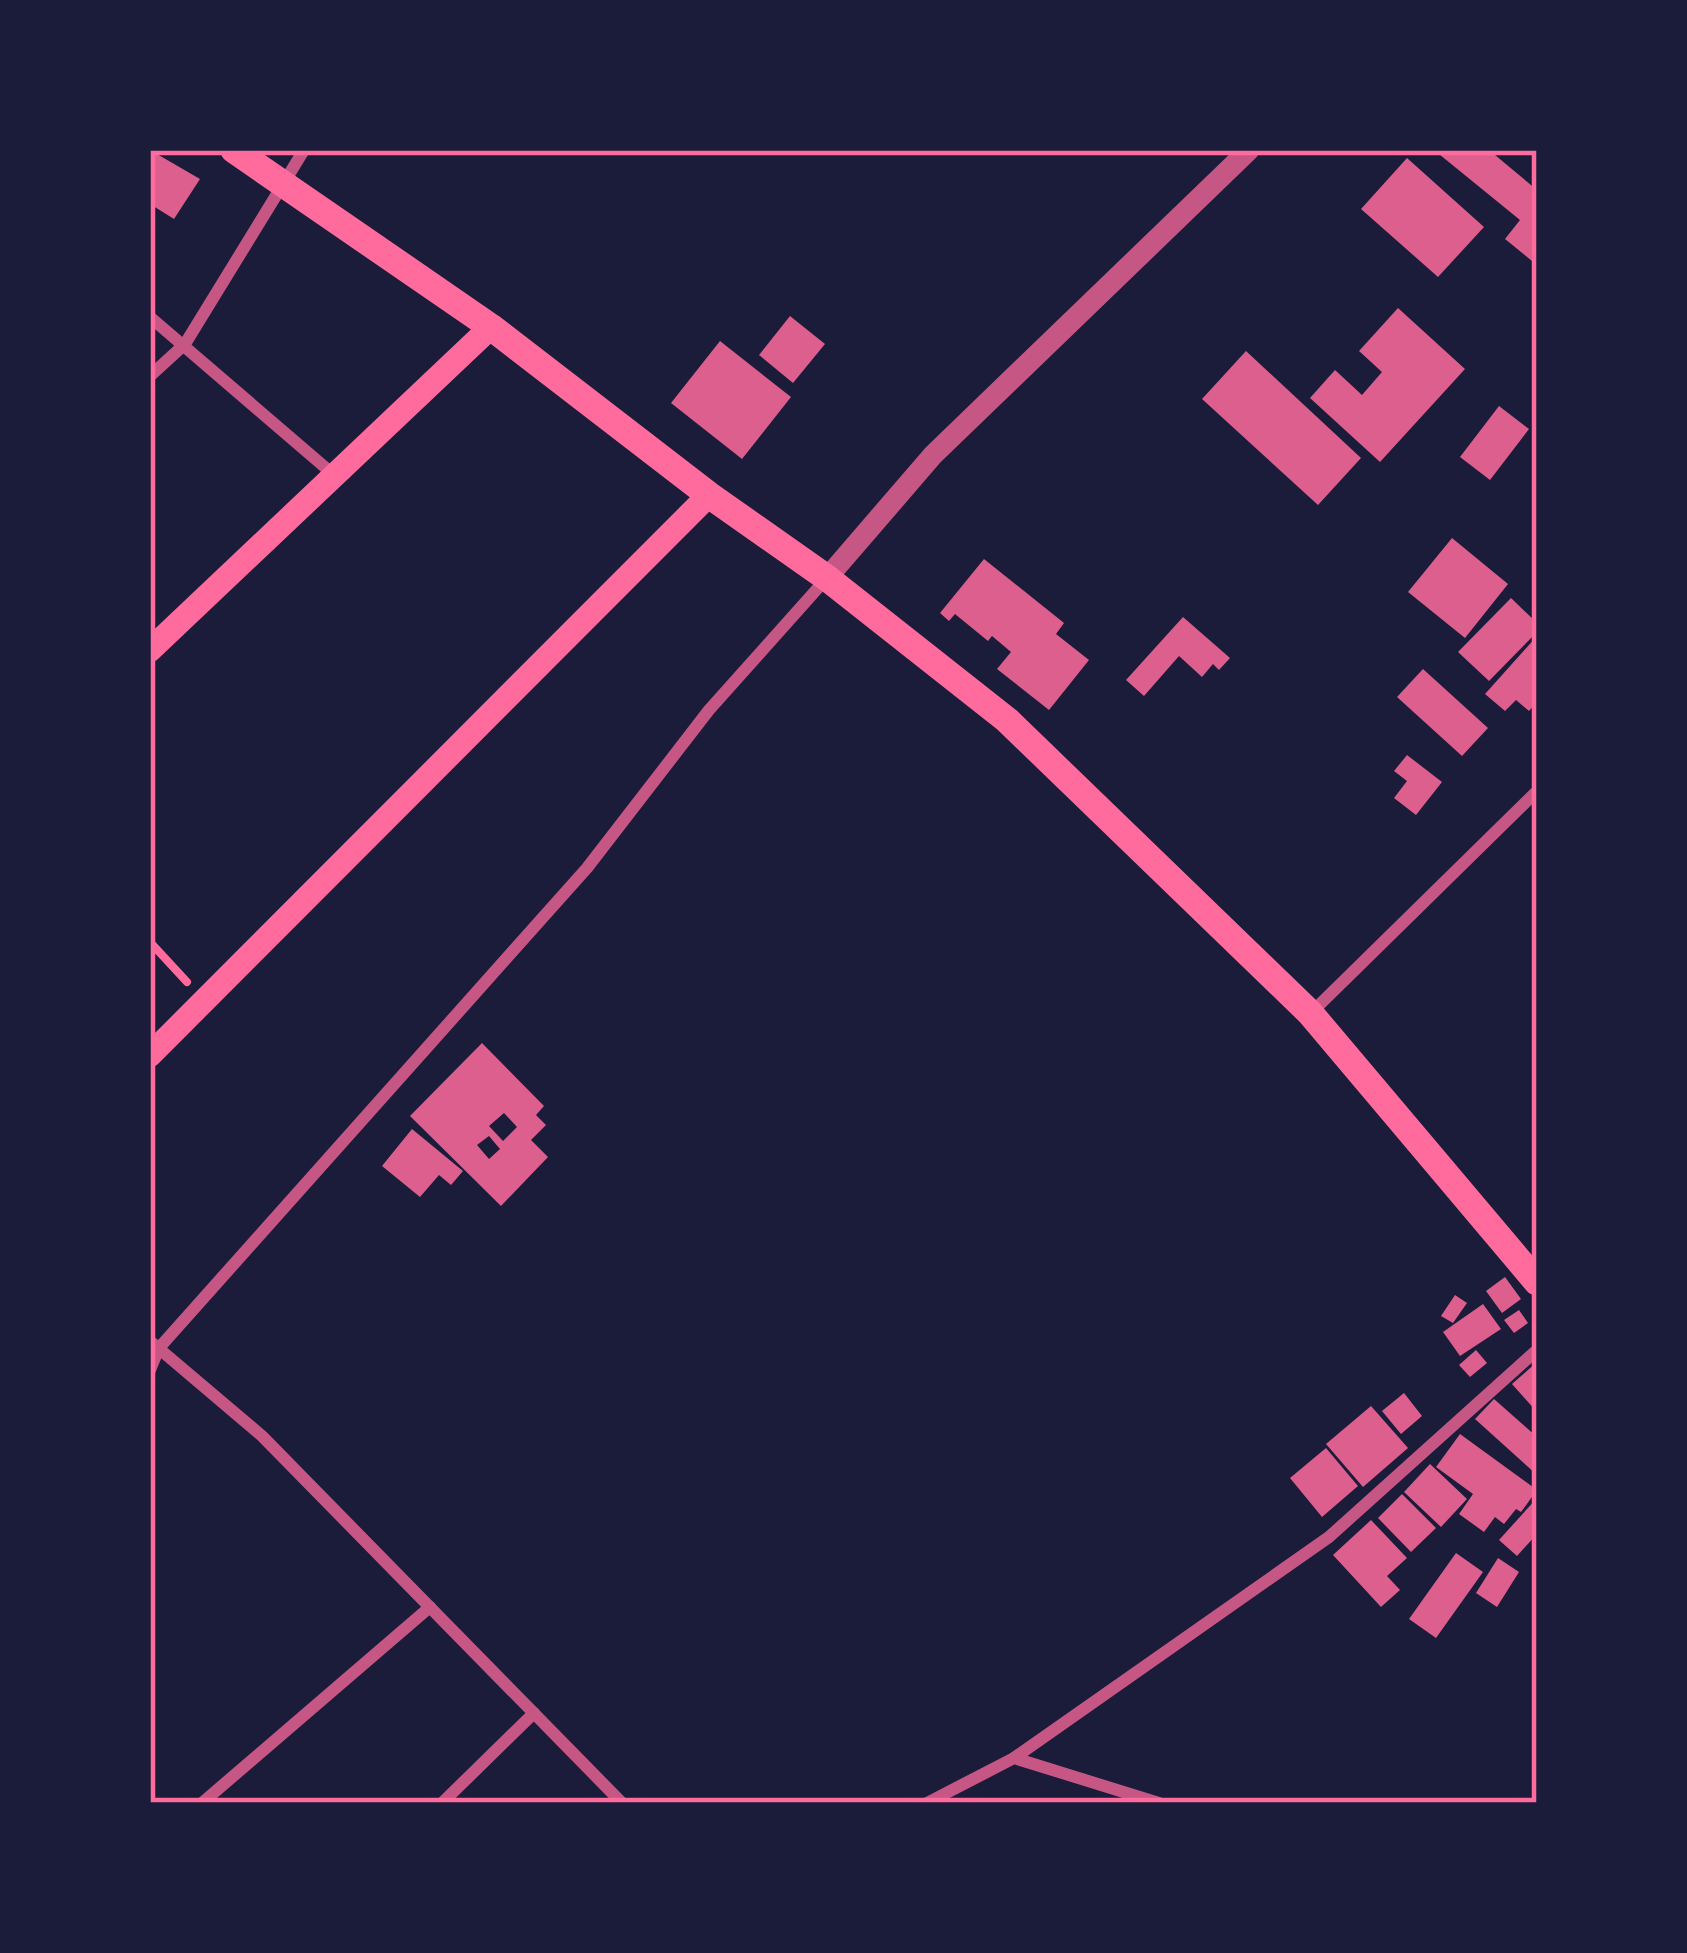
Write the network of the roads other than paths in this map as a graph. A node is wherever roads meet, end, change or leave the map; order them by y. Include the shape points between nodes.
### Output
1 (234, 150) edge
2 (304, 150) edge
3 (1250, 150) edge
4 (282, 182) junction
5 (150, 317) edge
6 (491, 327) junction
7 (185, 344) junction
8 (150, 376) edge
9 (334, 476) junction
10 (709, 495) junction
11 (827, 578) junction
12 (150, 650) edge
13 (1537, 795) edge
14 (1310, 1013) junction
15 (150, 1054) edge
16 (1537, 1282) edge
17 (154, 1344) edge
18 (1537, 1350) edge
19 (150, 1370) edge
20 (430, 1607) junction
21 (534, 1713) junction
22 (1013, 1758) junction
23 (202, 1803) edge
24 (442, 1803) edge
25 (622, 1803) edge
26 (927, 1803) edge
27 (1159, 1803) edge

1 - 4 main road
2 - 4 street
3 - 11 street via 933,455
4 - 6 main road
4 - 7 street
5 - 7 street
6 - 9 main road
6 - 10 main road
7 - 8 street
7 - 9 street
9 - 12 main road
10 - 11 main road
10 - 15 main road
11 - 14 main road via 1007,720
11 - 17 street via 587,868
13 - 14 street
14 - 16 main road
17 - 19 street
17 - 20 street via 262,1436
18 - 22 street via 1329,1537
20 - 21 street
20 - 23 street
21 - 24 street
21 - 25 street
22 - 26 street
22 - 27 street

